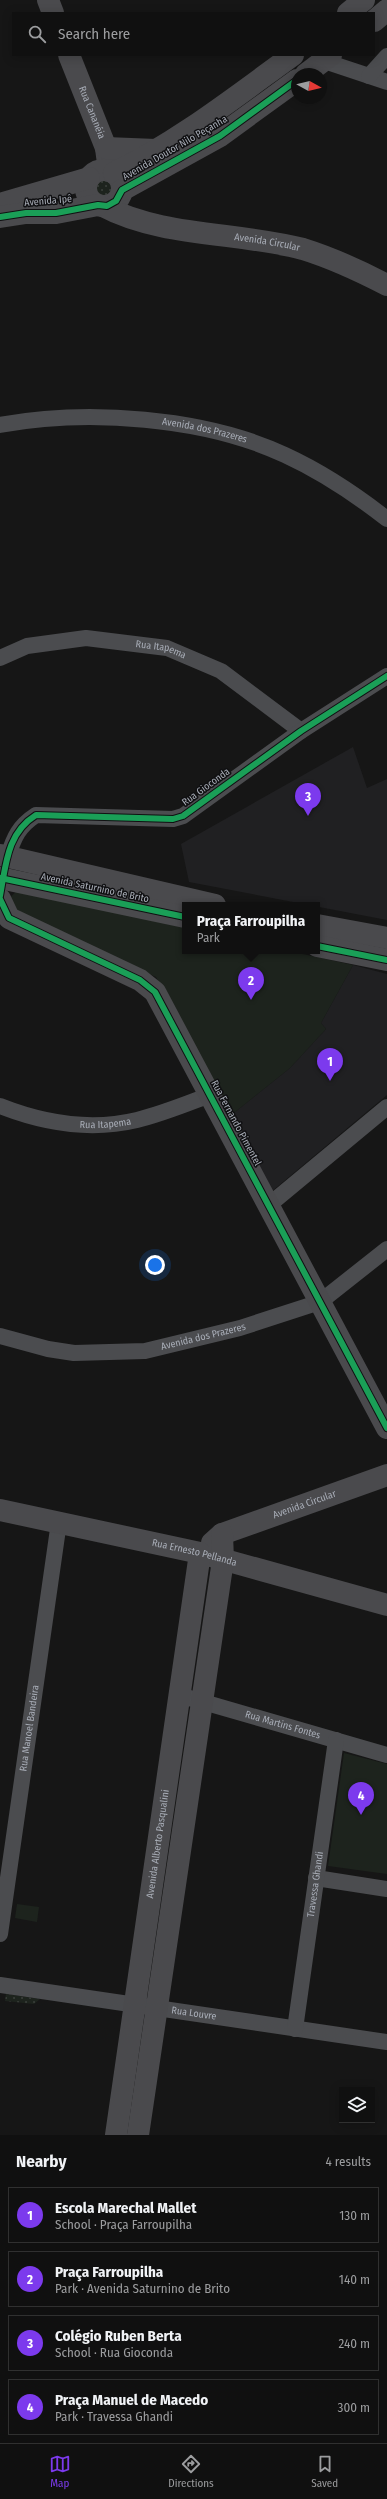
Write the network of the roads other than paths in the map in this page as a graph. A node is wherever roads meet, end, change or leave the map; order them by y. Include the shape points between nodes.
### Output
1 (48, 0) edge
2 (364, 0) edge
3 (387, 10) edge
4 (53, 12) edge
5 (349, 12) edge
6 (375, 20) edge
7 (69, 56) edge
8 (292, 56) edge
9 (387, 56) edge
10 (328, 58) edge
11 (314, 68) edge
12 (369, 76) junction
13 (387, 82) edge
14 (291, 84) edge
15 (106, 148) junction
16 (156, 150) junction
17 (108, 188) junction
18 (0, 204) edge
19 (56, 213) junction
20 (0, 217) edge
21 (136, 221) junction
22 (387, 285) edge
23 (0, 425) edge
24 (387, 519) edge
25 (0, 658) edge
26 (387, 676) edge
27 (301, 731) junction
28 (4, 856) edge
29 (1, 887) edge
30 (203, 902) edge
31 (182, 917) edge
32 (320, 926) edge
33 (387, 938) edge
34 (320, 947) edge
35 (387, 960) edge
36 (210, 1096) junction
37 (0, 1106) edge
38 (387, 1107) edge
39 (269, 1205) junction
40 (387, 1248) edge
41 (320, 1302) junction
42 (0, 1336) edge
43 (387, 1428) edge
44 (387, 1475) edge
45 (0, 1510) edge
46 (59, 1522) junction
47 (222, 1534) junction
48 (200, 1553) junction
49 (223, 1560) junction
50 (387, 1605) edge
51 (179, 1695) junction
52 (202, 1701) junction
53 (336, 1740) junction
54 (387, 1755) edge
55 (316, 1878) junction
56 (387, 1889) edge
57 (0, 1934) edge
58 (0, 1985) edge
59 (134, 2003) junction
60 (156, 2007) junction
61 (295, 2028) junction
62 (387, 2042) edge
63 (116, 2135) edge
64 (138, 2135) edge

1 - 4 main road
2 - 5 main road
3 - 6 main road
7 - 15 main road, Rua Cananéia
8 - 16 main road, Avenida Doutor Nilo Peçanha via 210,116
9 - 12 street
10 - 11 main road
10 - 12 street
12 - 13 street
14 - 17 main road, Avenida Doutor Nilo Peçanha via 220,136
15 - 16 main road
15 - 17 main road, Rua Cananéia
16 - 17 main road, Avenida Doutor Nilo Peçanha
17 - 18 main road, Avenida Ipê
17 - 19 main road, Avenida Ipê
17 - 21 main road, Avenida Circular
19 - 20 main road, Avenida Ipê via 26,213
19 - 21 main road via 101,220
21 - 22 main road, Avenida Circular via 302,249 334,260
23 - 24 street, Avenida dos Prazeres via 44,418 100,417 204,429 284,454 345,488
25 - 27 street, Rua Itapema via 27,646 86,638 167,648 222,671
26 - 27 street, Rua Gioconda
27 - 28 street, Rua Gioconda via 183,816 173,819 36,815 24,823 15,834
28 - 29 main road
28 - 30 main road, Avenida Saturnino de Brito
29 - 31 main road, Avenida Saturnino de Brito
29 - 36 main road, Rua Fernando Pimentel via 9,918 148,985 155,992
32 - 33 main road
34 - 35 main road
36 - 37 street, Rua Itapema via 138,1120 101,1125 58,1123 31,1118
36 - 39 main road, Rua Fernando Pimentel
38 - 39 street
39 - 41 main road, Rua Fernando Pimentel
40 - 41 street, Avenida dos Prazeres
41 - 42 street, Avenida dos Prazeres via 240,1328 145,1351 74,1353
41 - 43 main road, Rua Fernando Pimentel
44 - 47 main road, Avenida Circular
45 - 46 main road, Rua Ernesto Pellanda
46 - 48 main road, Rua Ernesto Pellanda
46 - 57 street, Rua Manoel Bandeira
47 - 48 main road, Avenida Circular
47 - 49 main road
48 - 49 main road, Rua Ernesto Pellanda
48 - 51 main road, Avenida Alberto Pasqualini
49 - 50 main road, Rua Ernesto Pellanda
49 - 52 main road
51 - 52 street, Rua Martins Fontes
51 - 59 main road, Avenida Alberto Pasqualini
52 - 53 street, Rua Martins Fontes
52 - 60 main road
53 - 54 street, Rua Martins Fontes
53 - 55 street, Travessa Ghandi
55 - 56 street
55 - 61 street, Travessa Ghandi
58 - 59 street, Rua Louvre
59 - 60 street, Rua Louvre
59 - 63 main road, Avenida Alberto Pasqualini
60 - 61 street, Rua Louvre
60 - 64 main road
61 - 62 street, Rua Louvre

